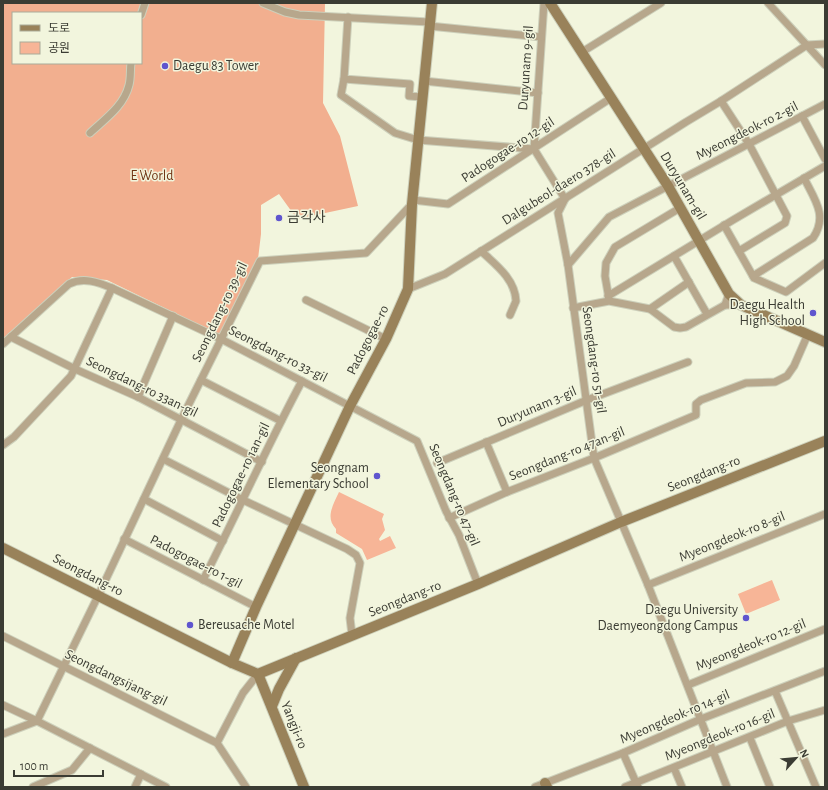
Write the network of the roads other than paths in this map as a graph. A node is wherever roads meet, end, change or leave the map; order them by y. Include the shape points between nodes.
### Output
1 (263, 3) edge
2 (432, 3) edge
3 (544, 3) edge
4 (550, 3) edge
5 (661, 3) edge
6 (768, 3) edge
7 (348, 17) junction
8 (429, 24) junction
9 (541, 37) junction
10 (825, 44) edge
11 (807, 45) junction
12 (582, 52) junction
13 (131, 64) edge
14 (825, 65) edge
15 (344, 78) junction
16 (424, 81) junction
17 (538, 92) junction
18 (422, 97) junction
19 (611, 98) junction
20 (721, 101) junction
21 (825, 104) edge
22 (802, 116) junction
23 (90, 133) dead end
24 (418, 140) junction
25 (749, 144) junction
26 (534, 149) junction
27 (644, 149) junction
28 (825, 159) edge
29 (825, 166) edge
30 (804, 178) junction
31 (668, 186) junction
32 (777, 194) junction
33 (565, 198) junction
34 (413, 202) junction
35 (680, 208) junction
36 (724, 225) junction
37 (822, 231) edge
38 (699, 240) junction
39 (481, 251) junction
40 (739, 251) junction
41 (674, 256) junction
42 (825, 263) edge
43 (568, 265) junction
44 (753, 276) junction
45 (689, 282) junction
46 (112, 288) junction
47 (408, 289) junction
48 (729, 294) junction
49 (609, 299) junction
50 (306, 300) dead end
51 (725, 305) junction
52 (741, 305) junction
53 (573, 308) junction
54 (650, 309) junction
55 (707, 314) junction
56 (510, 315) dead end
57 (173, 316) junction
58 (808, 334) junction
59 (11, 337) junction
60 (221, 339) junction
61 (386, 339) junction
62 (825, 342) edge
63 (3, 344) edge
64 (688, 362) dead end
65 (75, 369) junction
66 (201, 380) junction
67 (302, 381) junction
68 (138, 397) junction
69 (587, 400) junction
70 (350, 406) junction
71 (181, 420) junction
72 (281, 420) junction
73 (825, 441) edge
74 (486, 442) junction
75 (3, 446) edge
76 (594, 458) junction
77 (163, 459) junction
78 (425, 461) junction
79 (262, 462) junction
80 (436, 463) junction
81 (431, 474) junction
82 (506, 492) junction
83 (144, 499) junction
84 (243, 500) junction
85 (825, 514) edge
86 (449, 518) junction
87 (621, 522) junction
88 (294, 525) junction
89 (124, 539) junction
90 (223, 541) junction
91 (3, 548) edge
92 (203, 580) junction
93 (478, 584) junction
94 (648, 585) junction
95 (98, 596) junction
96 (256, 608) junction
97 (825, 630) edge
98 (3, 636) edge
99 (352, 636) junction
100 (296, 658) junction
101 (232, 663) junction
102 (64, 666) junction
103 (825, 671) edge
104 (258, 674) junction
105 (688, 685) junction
106 (775, 691) junction
107 (3, 705) edge
108 (272, 706) junction
109 (825, 710) edge
110 (701, 719) junction
111 (37, 721) junction
112 (788, 721) junction
113 (3, 734) edge
114 (750, 738) junction
115 (217, 743) junction
116 (90, 748) junction
117 (713, 752) junction
118 (623, 753) junction
119 (674, 768) junction
120 (142, 774) junction
121 (546, 785) edge
122 (638, 785) edge
123 (33, 787) edge
124 (135, 787) edge
125 (166, 787) edge
126 (246, 787) edge
127 (304, 787) edge
128 (535, 787) edge
129 (625, 787) edge
130 (682, 787) edge
131 (727, 787) edge
132 (770, 787) edge
133 (816, 787) edge

1 - 7 street via 299,15
2 - 8 street, Padogogae-ro
3 - 9 street, Duryunam 9-gil
4 - 12 street, Duryunam-gil
5 - 12 street
6 - 11 street
7 - 8 street
7 - 15 street
8 - 9 street
8 - 16 street, Padogogae-ro
9 - 17 street, Duryunam 9-gil
10 - 11 street, Dalgubeol-daero 378-gil
11 - 14 street
11 - 20 street, Dalgubeol-daero 378-gil
12 - 19 street, Duryunam-gil
13 - 23 street via 129,85 122,101
15 - 18 street via 410,84 409,96
15 - 24 street via 341,95 395,134
16 - 17 street
16 - 18 street, Padogogae-ro
17 - 26 street, Duryunam 9-gil
18 - 24 street, Padogogae-ro
19 - 26 street, Padogogae-ro 12-gil
19 - 27 street, Duryunam-gil
20 - 25 street
20 - 27 street, Dalgubeol-daero 378-gil
21 - 22 street, Myeongdeok-ro 2-gil
22 - 25 street, Myeongdeok-ro 2-gil
22 - 28 street
24 - 26 street
24 - 34 street, Padogogae-ro
25 - 31 street, Myeongdeok-ro 2-gil
25 - 32 street
26 - 33 street
26 - 34 street, Padogogae-ro 12-gil via 448,204
27 - 31 street, Duryunam-gil
27 - 33 street, Dalgubeol-daero 378-gil
29 - 30 street
30 - 32 street
30 - 37 street via 820,209
31 - 35 street, Duryunam-gil
31 - 43 street, Myeongdeok-ro 2-gil via 609,217
32 - 36 street
32 - 40 street via 787,216 785,223
33 - 39 street, Dalgubeol-daero 378-gil
33 - 43 street, Seongdang-ro 51-gil via 558,213
34 - 47 street, Padogogae-ro
34 - 60 street, Seongdang-ro 39-gil via 366,253 260,262
35 - 38 street, Duryunam-gil
35 - 49 street via 615,247 606,263 605,276
36 - 38 street
36 - 40 street
37 - 44 street
38 - 41 street
38 - 48 street, Duryunam-gil
39 - 47 street, Dalgubeol-daero 378-gil via 445,274
39 - 56 street via 507,275 510,281 516,301
40 - 44 street
41 - 45 street
41 - 49 street
42 - 44 street via 786,292
43 - 53 street, Seongdang-ro 51-gil
45 - 54 street
45 - 55 street
46 - 57 street, Seongdang-ro 33-gil
46 - 59 street, Seongdang-ro 33-gil via 89,281 74,282
46 - 65 street
47 - 61 street, Padogogae-ro
48 - 51 street
48 - 52 street, Duryunam-gil
49 - 53 street
49 - 54 street
50 - 61 street
51 - 52 street
51 - 55 street
52 - 58 street, Duryunam-gil
53 - 69 street, Seongdang-ro 51-gil
54 - 55 street via 680,328
57 - 60 street, Seongdang-ro 33-gil
57 - 68 street
58 - 62 street, Duryunam-gil
58 - 76 street, Seongdang-ro 47an-gil via 787,376 775,382 746,383 701,400 696,404 696,415
59 - 63 street, Seongdang-ro 33-gil
59 - 65 street, Seongdang-ro 33an-gil
60 - 66 street, Seongdang-ro 39-gil
60 - 67 street, Seongdang-ro 33-gil
61 - 70 street, Padogogae-ro
64 - 69 street, Duryunam 3-gil
65 - 68 street, Seongdang-ro 33an-gil
65 - 75 street via 19,432
66 - 71 street, Seongdang-ro 39-gil
66 - 72 street, Seongdang-ro 39-gil
67 - 70 street, Seongdang-ro 33-gil
67 - 72 street, Padogogae-ro 1an-gil
68 - 71 street, Seongdang-ro 33an-gil
69 - 74 street, Duryunam 3-gil
69 - 76 street, Seongdang-ro 51-gil
70 - 78 street, Seongdang-ro 47-gil via 417,441
70 - 88 street, Padogogae-ro
71 - 77 street, Seongdang-ro 39-gil
71 - 79 street, Seongdang-ro 33an-gil
72 - 79 street, Padogogae-ro 1an-gil
73 - 87 street, Seongdang-ro
74 - 80 street, Duryunam 3-gil
74 - 82 street, Duryunam 3-gil
76 - 82 street, Seongdang-ro 47an-gil
76 - 87 street, Seongdang-ro 51-gil
77 - 83 street, Seongdang-ro 39-gil
77 - 84 street
78 - 80 street
78 - 81 street, Seongdang-ro 47-gil
79 - 84 street, Padogogae-ro 1an-gil
80 - 81 street
81 - 86 street, Seongdang-ro 47-gil
82 - 86 street, Seongdang-ro 47an-gil
83 - 89 street, Seongdang-ro 39-gil
83 - 90 street
84 - 88 street
84 - 90 street, Padogogae-ro 1an-gil
85 - 94 street, Myeongdeok-ro 8-gil
86 - 93 street, Seongdang-ro 47-gil via 459,535
87 - 93 street, Seongdang-ro
87 - 94 street, Seongdang-ro 51-gil
88 - 96 street, Padogogae-ro
88 - 99 street via 347,549 359,559 350,618
89 - 92 street, Padogogae-ro 1-gil
89 - 95 street, Seongdang-ro 39-gil
90 - 92 street, Padogogae-ro 1an-gil
91 - 95 street, Seongdang-ro
92 - 96 street, Padogogae-ro 1-gil
93 - 99 street, Seongdang-ro
94 - 105 street, Seongdang-ro 51-gil
95 - 101 street, Seongdang-ro
95 - 102 street, Seongdang-ro 39-gil
96 - 101 street, Padogogae-ro
97 - 105 street, Myeongdeok-ro 12-gil
98 - 102 street, Seongdangsijang-gil
99 - 100 street, Seongdang-ro
100 - 104 street, Seongdang-ro
100 - 108 street
101 - 104 street, Seongdang-ro
102 - 111 street, Seongdang-ro 39-gil
102 - 115 street, Seongdangsijang-gil
103 - 106 street, Myeongdeok-ro 14-gil
104 - 108 street, Yangji-ro
104 - 115 street via 243,693
105 - 110 street, Seongdang-ro 51-gil
106 - 110 street, Myeongdeok-ro 14-gil
106 - 112 street
107 - 111 street
108 - 127 street, Yangji-ro
109 - 112 street, Myeongdeok-ro 16-gil
110 - 117 street, Seongdang-ro 51-gil
110 - 118 street, Myeongdeok-ro 14-gil
111 - 113 street
111 - 116 street
112 - 114 street, Myeongdeok-ro 16-gil
112 - 133 street
114 - 117 street, Myeongdeok-ro 16-gil
114 - 132 street
115 - 126 street
116 - 120 street
116 - 123 street via 72,770
117 - 119 street, Myeongdeok-ro 16-gil
117 - 131 street, Seongdang-ro 51-gil
118 - 121 street, Myeongdeok-ro 14-gil
118 - 122 street
119 - 122 street, Myeongdeok-ro 16-gil
119 - 130 street
120 - 124 street
120 - 125 street
121 - 128 street, Myeongdeok-ro 14-gil
122 - 129 street, Myeongdeok-ro 16-gil

